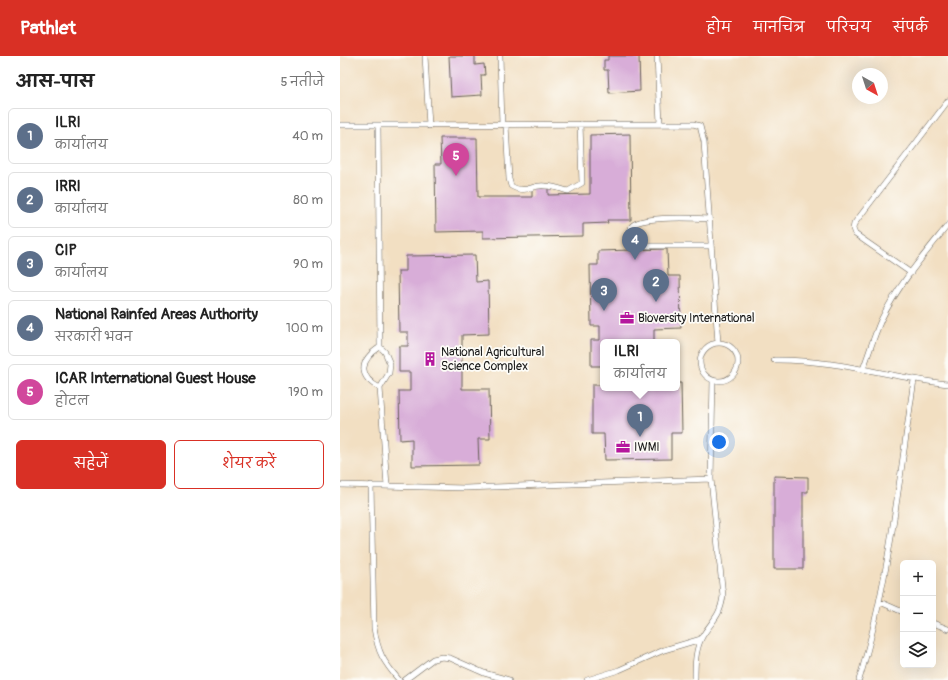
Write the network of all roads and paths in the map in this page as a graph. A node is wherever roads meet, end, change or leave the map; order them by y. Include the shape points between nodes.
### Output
1 (425, 56) edge
2 (500, 56) edge
3 (658, 56) edge
4 (948, 101) edge
5 (580, 124) junction
6 (660, 124) junction
7 (340, 125) edge
8 (504, 125) junction
9 (378, 126) junction
10 (429, 126) junction
11 (709, 219) junction
12 (948, 225) edge
13 (711, 246) junction
14 (911, 273) junction
15 (718, 343) junction
16 (380, 347) junction
17 (774, 360) dead end
18 (864, 369) junction
19 (713, 380) junction
20 (914, 380) junction
21 (948, 384) edge
22 (380, 388) junction
23 (711, 479) junction
24 (340, 485) edge
25 (371, 485) junction
26 (387, 486) junction
27 (880, 602) junction
28 (900, 611) edge
29 (936, 624) edge
30 (948, 629) edge
31 (701, 639) junction
32 (399, 680) edge
33 (405, 680) edge
34 (509, 680) edge
35 (587, 680) edge
36 (695, 680) edge
37 (859, 680) edge

1 - 10 lane
2 - 8 lane
3 - 6 lane
4 - 14 lane via 854,224 855,234
5 - 6 lane
5 - 8 lane
5 - 8 lane via 582,184 568,191 545,186 517,190 511,186
6 - 11 lane via 700,126 704,142
7 - 9 lane
8 - 10 lane
9 - 10 lane
9 - 16 lane
11 - 13 lane
11 - 13 lane via 649,220 634,224 629,236 634,243 647,246
12 - 14 lane
13 - 15 lane
14 - 18 lane via 881,321
15 - 19 lane via 706,348 700,360 703,372
15 - 19 lane via 729,346 738,360 735,372 725,380
16 - 22 lane via 390,364 389,373
16 - 22 lane via 368,357 364,371 366,378
17 - 18 lane via 794,359
18 - 20 lane
19 - 23 lane
20 - 21 lane
20 - 27 lane
22 - 26 lane
23 - 26 lane via 465,488
23 - 31 lane via 723,596 722,607 717,617
24 - 25 lane
25 - 26 lane
25 - 32 lane via 376,644 380,655
27 - 28 lane
27 - 37 lane
29 - 30 lane
31 - 35 lane via 664,650 619,670
31 - 36 lane via 696,652
33 - 34 lane via 433,659 442,657

